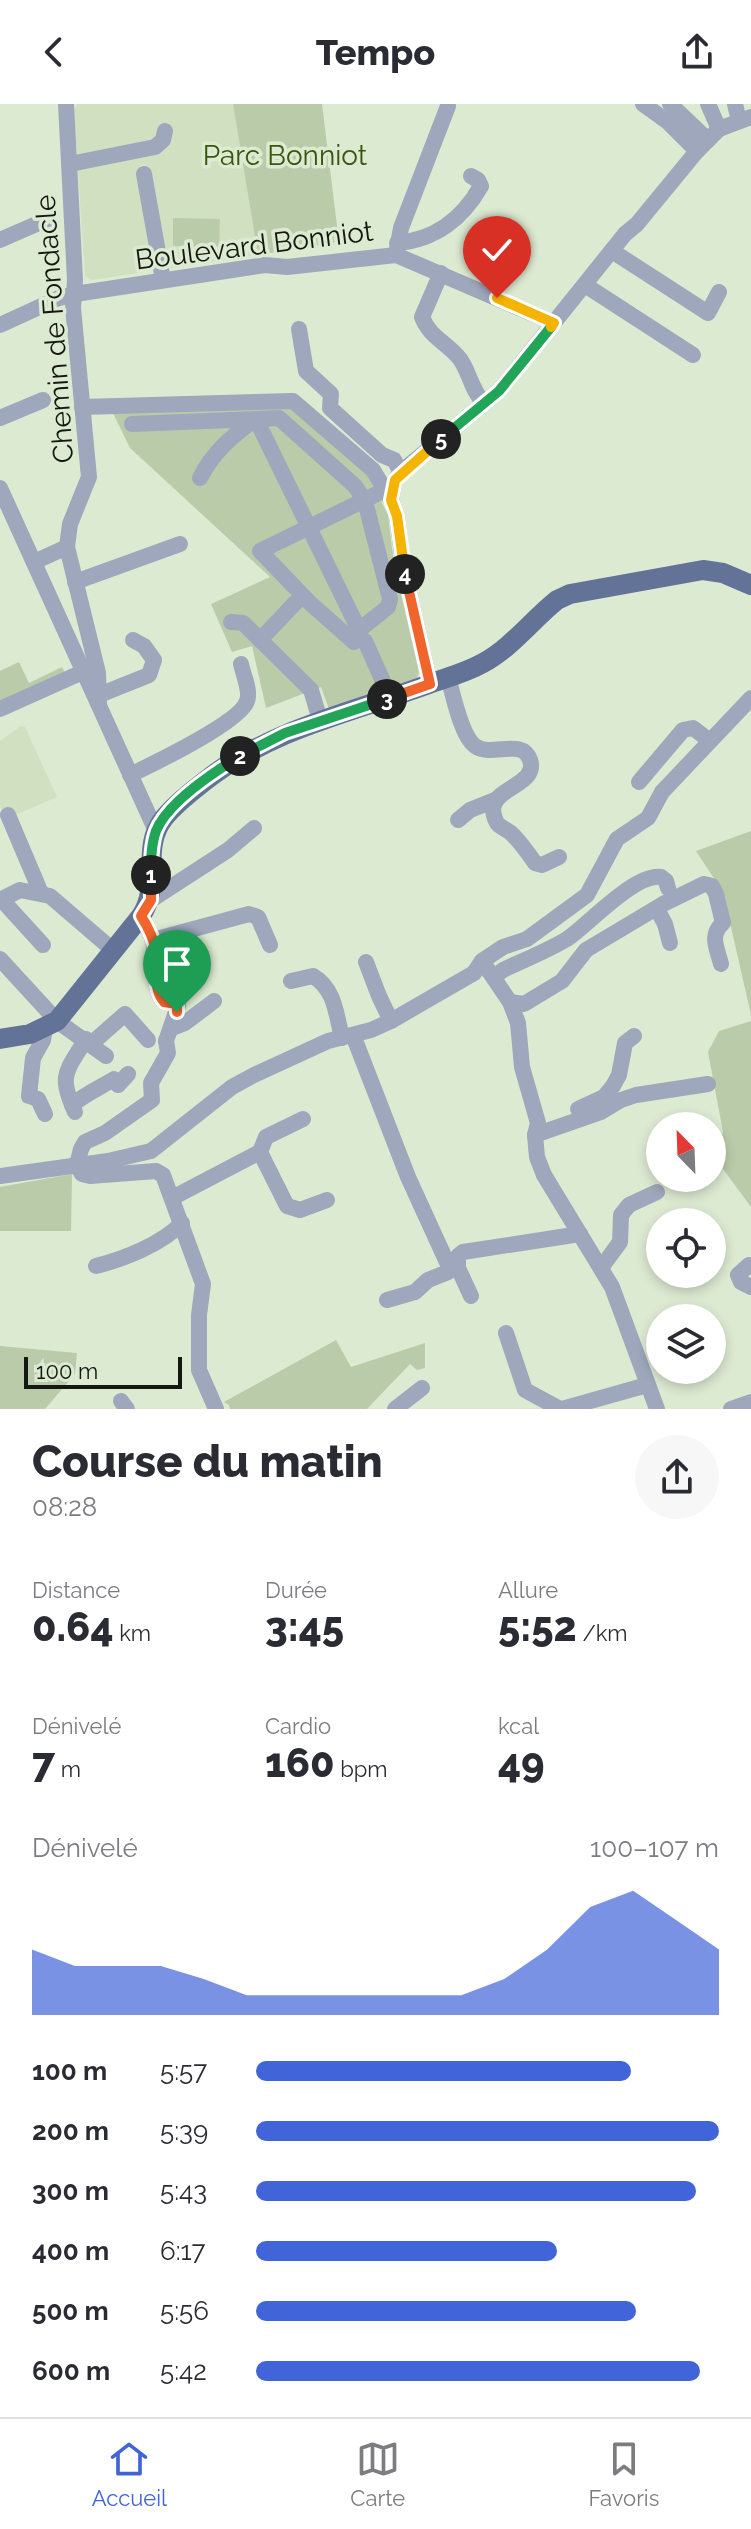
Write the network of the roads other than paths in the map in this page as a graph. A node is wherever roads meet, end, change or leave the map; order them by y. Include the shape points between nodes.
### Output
1 (66, 104) edge
2 (643, 104) edge
3 (670, 104) edge
4 (708, 104) edge
5 (735, 104) edge
6 (448, 106) dead end
7 (745, 119) edge
8 (165, 131) dead end
9 (708, 140) junction
10 (70, 164) junction
11 (144, 174) dead end
12 (471, 176) dead end
13 (48, 219) dead end
14 (0, 240) edge
15 (396, 249) junction
16 (612, 251) junction
17 (441, 273) junction
18 (163, 280) junction
19 (585, 285) junction
20 (719, 292) dead end
21 (75, 294) junction
22 (554, 323) junction
23 (0, 325) edge
24 (299, 329) dead end
25 (693, 355) dead end
26 (43, 400) dead end
27 (484, 403) junction
28 (82, 407) junction
29 (0, 418) edge
30 (256, 419) junction
31 (132, 424) dead end
32 (398, 466) junction
33 (373, 470) junction
34 (200, 478) dead end
35 (0, 488) edge
36 (388, 495) junction
37 (365, 501) junction
38 (4, 509) edge
39 (310, 528) junction
40 (180, 544) dead end
41 (67, 547) junction
42 (34, 562) junction
43 (75, 584) junction
44 (751, 585) edge
45 (51, 597) junction
46 (296, 602) dead end
47 (231, 622) dead end
48 (133, 640) dead end
49 (260, 640) junction
50 (241, 664) dead end
51 (83, 667) junction
52 (439, 680) junction
53 (390, 697) junction
54 (751, 698) edge
55 (99, 700) junction
56 (0, 701) edge
57 (0, 709) edge
58 (320, 720) junction
59 (710, 741) junction
60 (130, 775) junction
61 (639, 782) dead end
62 (495, 800) junction
63 (8, 815) dead end
64 (458, 820) dead end
65 (254, 828) dead end
66 (156, 831) junction
67 (559, 857) dead end
68 (668, 888) dead end
69 (41, 893) junction
70 (1, 900) edge
71 (146, 908) junction
72 (657, 909) junction
73 (153, 940) junction
74 (670, 943) dead end
75 (43, 945) dead end
76 (270, 945) dead end
77 (114, 951) junction
78 (0, 959) edge
79 (482, 961) junction
80 (366, 962) dead end
81 (721, 964) dead end
82 (494, 977) junction
83 (291, 981) dead end
84 (214, 1001) dead end
85 (510, 1002) junction
86 (391, 1021) junction
87 (51, 1025) junction
88 (347, 1036) junction
89 (634, 1036) dead end
90 (173, 1038) junction
91 (0, 1039) edge
92 (148, 1040) dead end
93 (88, 1042) junction
94 (106, 1056) dead end
95 (128, 1074) dead end
96 (708, 1084) dead end
97 (45, 1114) dead end
98 (303, 1119) dead end
99 (542, 1133) junction
100 (263, 1145) junction
101 (77, 1165) junction
102 (0, 1176) edge
103 (657, 1192) dead end
104 (172, 1198) junction
105 (327, 1200) dead end
106 (182, 1223) junction
107 (580, 1234) junction
108 (749, 1265) dead end
109 (96, 1266) dead end
110 (601, 1268) junction
111 (751, 1287) edge
112 (471, 1296) dead end
113 (387, 1300) dead end
114 (506, 1333) dead end
115 (647, 1385) junction
116 (422, 1388) dead end
117 (751, 1402) edge
118 (216, 1409) edge
119 (395, 1409) edge
120 (561, 1409) edge
121 (657, 1409) edge
122 (731, 1409) edge

1 - 10 street, Chemin de Fondacle
2 - 9 street
3 - 9 street
4 - 9 street
5 - 7 street
6 - 15 street
7 - 9 street
8 - 10 street via 155,147
9 - 16 street
10 - 21 street, Chemin de Fondacle
11 - 18 street
12 - 15 street via 481,186 459,216
13 - 14 street
15 - 17 street, Boulevard Bonniot
15 - 18 street, Boulevard Bonniot
16 - 19 street
16 - 20 street via 708,313
17 - 22 street, Boulevard Bonniot
17 - 27 street via 422,317 432,335 460,359
18 - 21 street, Boulevard Bonniot
19 - 22 street
19 - 25 street
21 - 23 street, Boulevard Bonniot
21 - 28 street, Chemin de Fondacle
22 - 27 street via 520,368
24 - 32 street via 306,371 331,394 330,408
26 - 29 street
27 - 32 street via 435,444
28 - 33 street via 293,401
28 - 41 street, Chemin de Fondacle via 89,477 70,524
30 - 31 street
30 - 34 street via 228,440
30 - 37 street via 279,418
30 - 39 street
32 - 33 street
32 - 36 street
33 - 36 street
35 - 38 street
36 - 37 street
36 - 52 street via 397,516 404,570
37 - 39 street
37 - 39 street via 390,599 388,607 359,630
38 - 42 street
39 - 53 street via 260,551 310,603 359,641
40 - 43 street
41 - 42 street
41 - 43 street
42 - 45 street
43 - 45 street
43 - 55 street via 98,673
44 - 52 main road via 703,570 570,594 544,610 496,655
45 - 51 street
46 - 49 street
47 - 49 street via 243,623
48 - 55 street via 154,660 149,675
49 - 58 street via 311,690
50 - 60 street via 248,695 242,710
51 - 55 street
51 - 56 street
51 - 57 street
52 - 53 main road
52 - 62 street via 475,746 493,752 515,748 529,756 529,774
53 - 58 main road
54 - 59 street
55 - 60 street
58 - 66 main road via 237,758 178,802
59 - 61 street via 693,728 683,730
59 - 79 street via 662,792 648,818 617,839 587,895 527,939
60 - 66 street
62 - 64 street
62 - 67 street via 496,822 509,831 518,850 542,865
63 - 69 street
65 - 71 street
66 - 71 main road
68 - 82 street via 661,877 648,877 567,939
69 - 70 street via 20,890
69 - 77 street
70 - 75 street
71 - 73 street
71 - 77 main road
72 - 74 street
72 - 81 street via 696,886 712,886 723,923 713,935
72 - 85 street via 586,950 562,981 524,1004
73 - 76 street via 249,914 258,917
73 - 90 street via 156,990 160,999 178,1006
77 - 87 main road
78 - 87 street
79 - 82 street
79 - 86 street via 474,973
80 - 86 street
82 - 85 street
83 - 88 street via 313,976 323,982
84 - 90 street
85 - 99 street
86 - 88 street
87 - 91 main road
87 - 93 street
87 - 97 street via 33,1058 29,1096 38,1099
88 - 101 street via 232,1087 151,1151
88 - 113 street via 450,1269 415,1292
89 - 99 street via 625,1043 619,1075 604,1097
90 - 101 street via 151,1083 152,1100 85,1142
92 - 93 street via 125,1014
93 - 94 street
93 - 95 street via 64,1083 73,1108 88,1092 114,1079 118,1085
96 - 99 street via 636,1095
98 - 100 street
99 - 107 street via 537,1157
100 - 104 street via 235,1166
100 - 105 street via 287,1206 300,1210
101 - 102 street
101 - 104 street via 90,1176 160,1172
103 - 110 street via 629,1205 621,1215 620,1242
104 - 106 street
106 - 109 street via 168,1236
106 - 118 street via 203,1284 199,1370
107 - 110 street
107 - 112 street via 463,1252 458,1268
108 - 111 street via 738,1275
110 - 115 street
114 - 120 street via 525,1390
115 - 120 street
115 - 121 street
116 - 119 street
117 - 122 street

